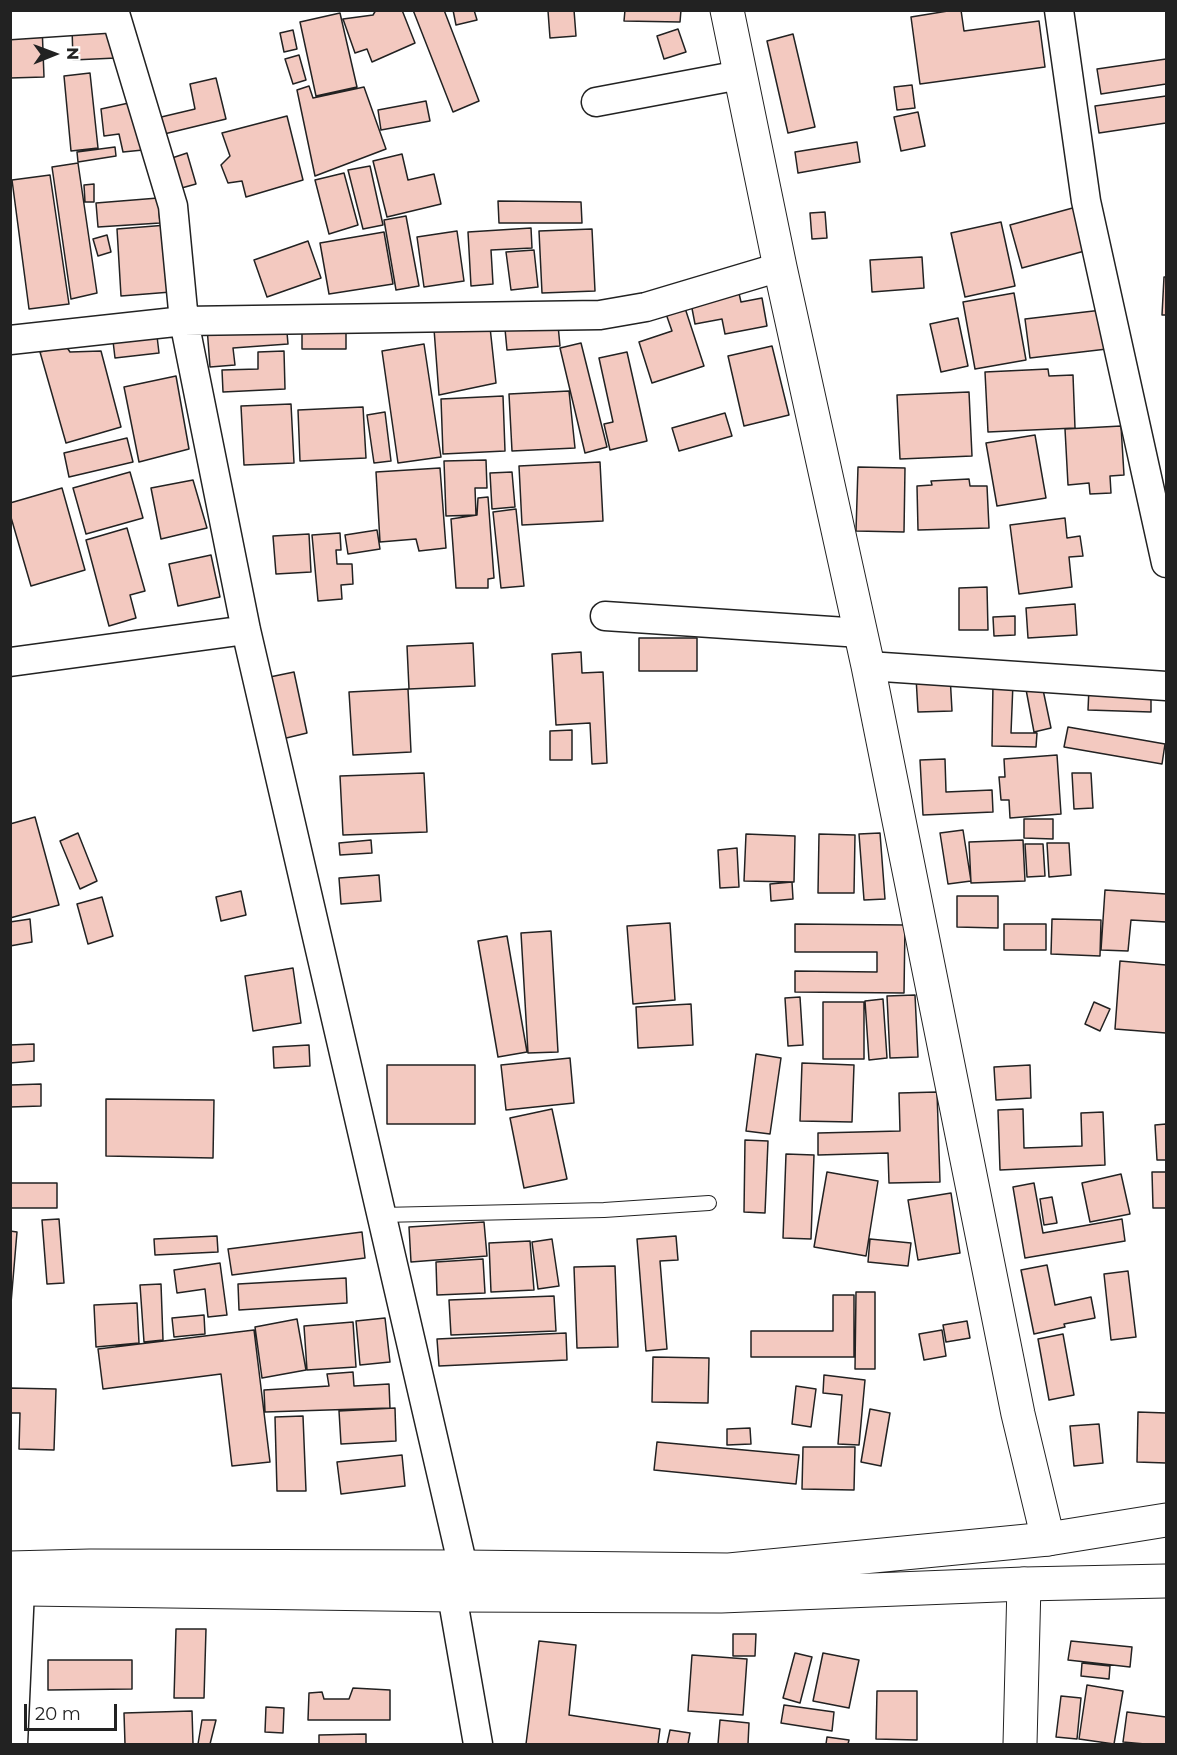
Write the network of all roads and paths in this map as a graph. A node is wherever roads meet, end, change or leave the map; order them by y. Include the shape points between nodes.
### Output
1 (726, 10) edge
2 (1059, 10) edge
3 (115, 14) edge
4 (10, 25) edge
5 (740, 75) junction
6 (596, 102) dead end
7 (780, 267) junction
8 (184, 321) junction
9 (10, 340) edge
10 (1167, 563) edge
11 (605, 616) dead end
12 (246, 630) junction
13 (861, 633) junction
14 (10, 662) edge
15 (868, 666) junction
16 (1167, 686) edge
17 (709, 1203) dead end
18 (381, 1215) junction
19 (1167, 1520) edge
20 (1048, 1539) junction
21 (458, 1581) junction
22 (1167, 1581) edge
23 (14, 1582) edge
24 (1024, 1584) junction
25 (13, 1744) edge
26 (478, 1744) edge
27 (1020, 1744) edge

1 - 5 main road
2 - 10 street via 1086,201
3 - 4 street
3 - 8 street via 173,206
5 - 6 street
5 - 7 main road
7 - 8 street via 646,307 600,315
7 - 13 main road
8 - 9 street
8 - 12 street
11 - 13 street
12 - 14 street
12 - 18 street
13 - 15 main road
15 - 16 street
15 - 20 main road via 1018,1414
17 - 18 lane via 604,1210
18 - 21 street
19 - 20 main road
20 - 21 main road via 729,1570
21 - 23 main road
21 - 24 main road via 721,1596
21 - 26 street
22 - 24 main road
23 - 25 street
24 - 27 main road

